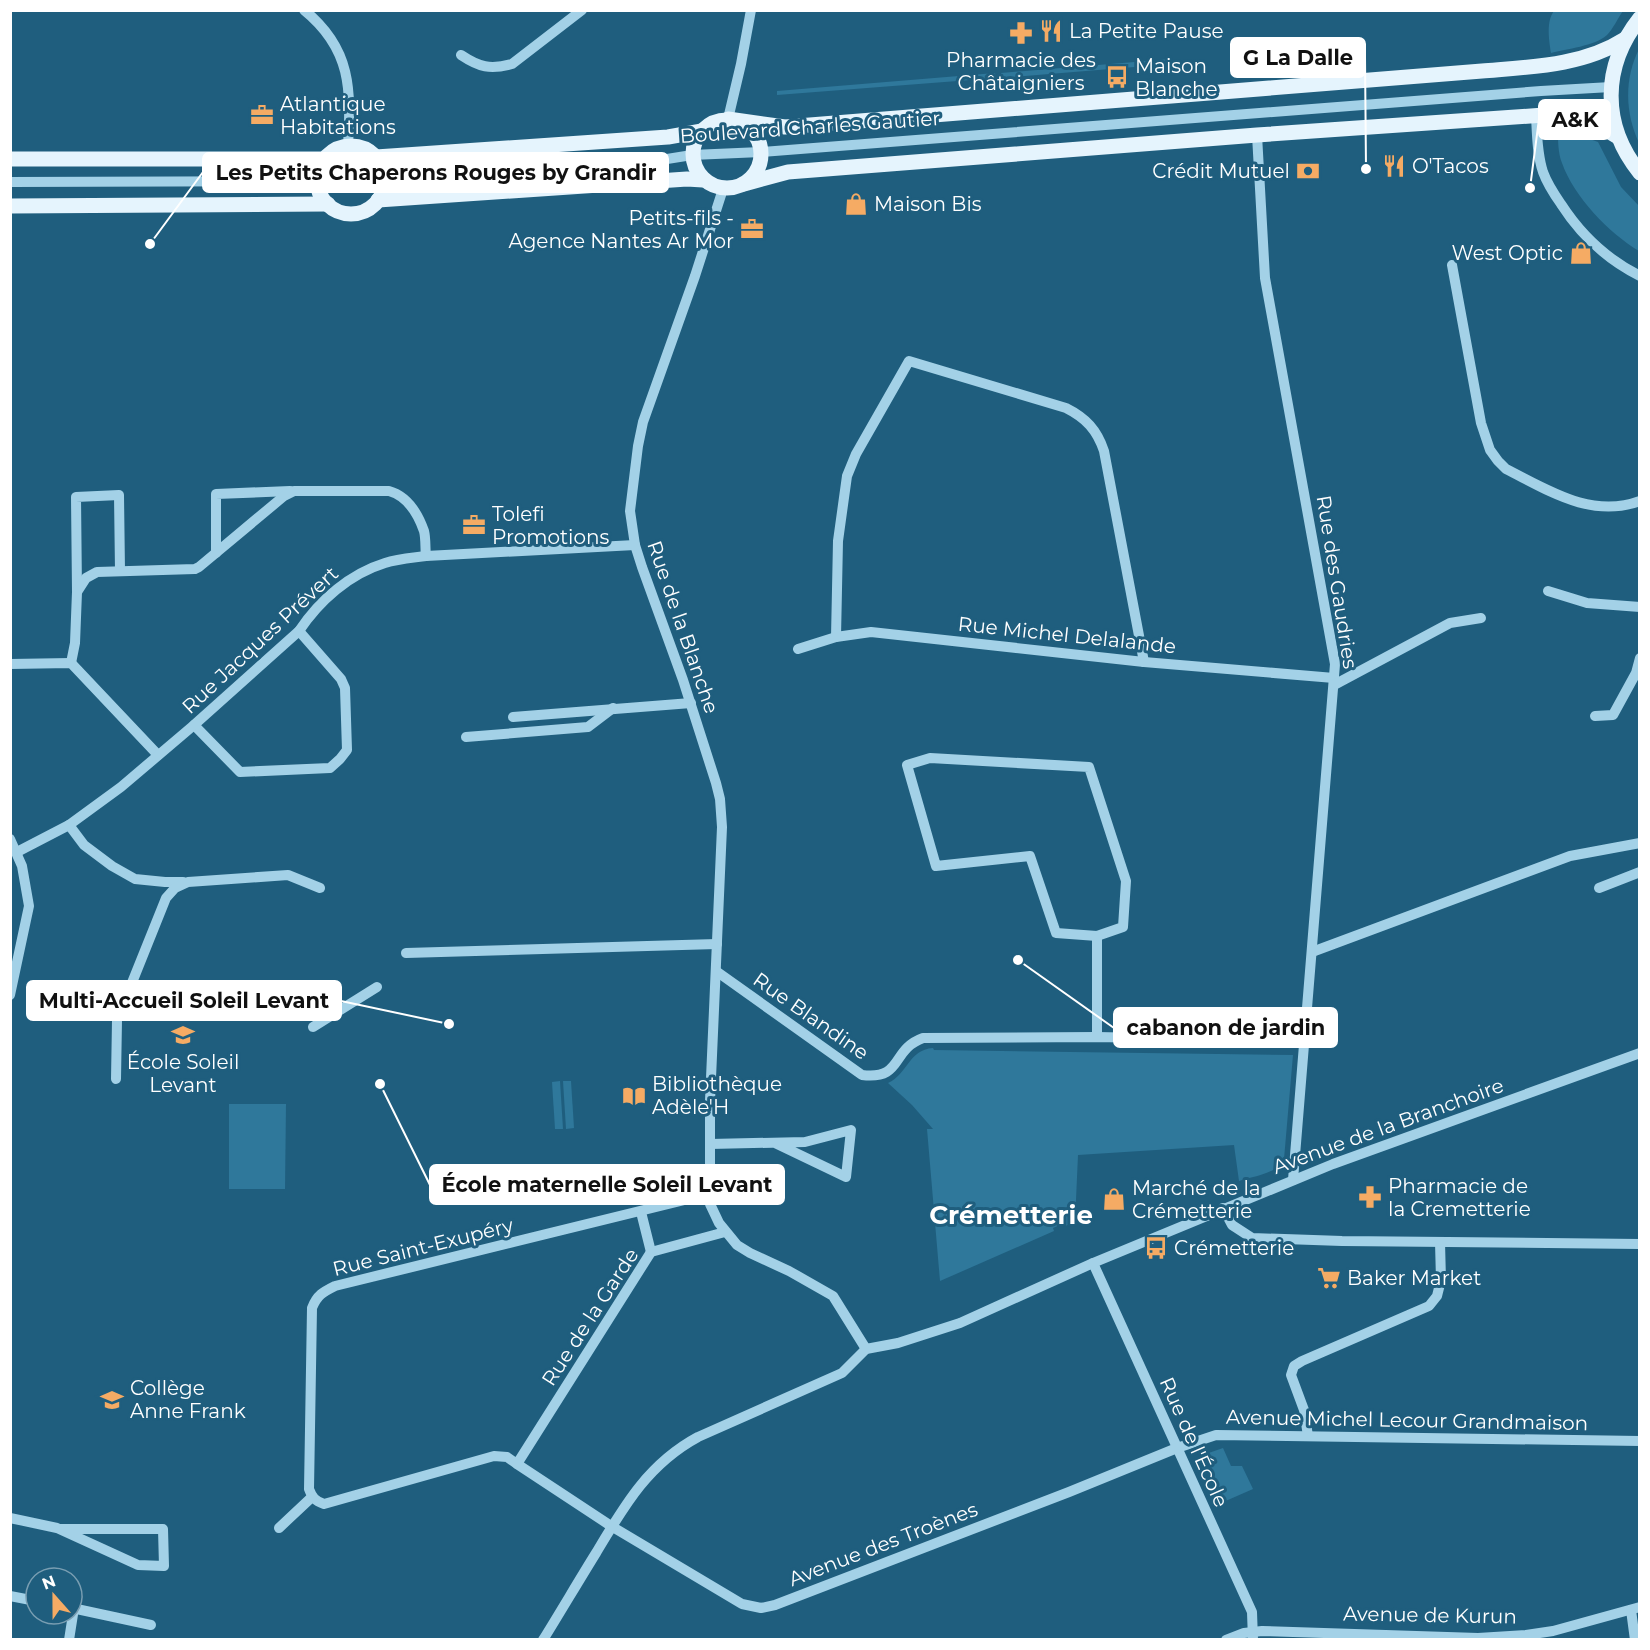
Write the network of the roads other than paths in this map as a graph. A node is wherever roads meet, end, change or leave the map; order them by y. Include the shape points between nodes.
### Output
1 (304, 10) edge
2 (582, 10) edge
3 (751, 10) edge
4 (1640, 18) edge
5 (1625, 39) junction
6 (461, 55) dead end
7 (1611, 87) junction
8 (1536, 116) junction
9 (728, 119) junction
10 (702, 130) junction
11 (1257, 135) junction
12 (1618, 137) junction
13 (348, 146) junction
14 (761, 152) junction
15 (692, 155) junction
16 (376, 158) junction
17 (10, 159) edge
18 (324, 159) junction
19 (1640, 173) edge
20 (384, 179) junction
21 (704, 180) junction
22 (317, 181) junction
23 (10, 182) edge
24 (744, 184) junction
25 (723, 189) junction
26 (378, 200) junction
27 (328, 204) junction
28 (10, 206) edge
29 (1452, 265) dead end
30 (1640, 276) edge
31 (294, 491) junction
32 (1640, 501) edge
33 (635, 545) junction
34 (216, 553) junction
35 (426, 556) junction
36 (120, 571) junction
37 (1548, 591) dead end
38 (77, 592) junction
39 (1640, 607) edge
40 (1481, 618) dead end
41 (298, 631) junction
42 (836, 636) junction
43 (798, 649) dead end
44 (1640, 658) edge
45 (1144, 662) junction
46 (71, 663) junction
47 (10, 664) edge
48 (1334, 681) junction
49 (691, 703) junction
50 (614, 708) junction
51 (1595, 716) dead end
52 (513, 717) dead end
53 (194, 725) junction
54 (466, 737) dead end
55 (158, 755) junction
56 (69, 825) junction
57 (10, 839) edge
58 (1640, 843) edge
59 (17, 852) junction
60 (1640, 872) edge
61 (188, 882) junction
62 (320, 888) dead end
63 (1599, 888) dead end
64 (1097, 936) junction
65 (717, 944) junction
66 (1312, 952) junction
67 (406, 953) dead end
68 (716, 970) junction
69 (377, 987) dead end
70 (10, 995) edge
71 (312, 1027) dead end
72 (1097, 1037) junction
73 (1304, 1041) junction
74 (1640, 1053) edge
75 (116, 1079) dead end
76 (775, 1143) junction
77 (710, 1144) junction
78 (1293, 1180) junction
79 (709, 1194) junction
80 (1223, 1209) junction
81 (641, 1212) junction
82 (725, 1232) junction
83 (1440, 1242) junction
84 (1640, 1245) edge
85 (651, 1252) junction
86 (1093, 1263) junction
87 (866, 1349) junction
88 (1308, 1436) junction
89 (1640, 1441) edge
90 (1177, 1448) junction
91 (517, 1464) junction
92 (312, 1497) junction
93 (10, 1518) edge
94 (611, 1526) junction
95 (279, 1528) dead end
96 (60, 1529) junction
97 (1635, 1608) edge
98 (84, 1610) edge
99 (151, 1625) dead end
100 (1253, 1636) edge
101 (1478, 1639) edge
102 (543, 1640) edge
103 (1226, 1640) edge
104 (1635, 1640) edge

1 - 13 street via 334,43 346,72 350,95
2 - 6 street via 512,64 483,67
3 - 9 street
4 - 5 main road
5 - 7 main road via 1615,62
5 - 9 main road, Boulevard Charles Gautier via 1560,63 1482,71 785,127
7 - 12 main road
7 - 14 street, Boulevard Charles Gautier
8 - 11 main road
8 - 12 main road via 1580,122
8 - 30 street via 1540,161 1558,201 1597,249
9 - 10 main road, Boulevard Charles Gautier
9 - 14 main road via 754,133
10 - 15 main road
10 - 16 main road, Boulevard Charles Gautier via 668,137
11 - 24 main road via 788,172
11 - 48 street, Rue des Gaudries via 1265,278 1335,664
12 - 19 main road
13 - 16 main road via 368,151
13 - 18 main road
14 - 15 street, Boulevard Charles Gautier
14 - 24 main road via 756,173
15 - 20 street, Boulevard Charles Gautier
15 - 21 main road
16 - 20 main road
17 - 18 main road
18 - 22 main road
20 - 22 street, Boulevard Charles Gautier
20 - 26 main road
21 - 25 main road
21 - 26 main road
22 - 23 street, Boulevard Charles Gautier
22 - 27 main road
24 - 25 main road
25 - 33 street, Rue de la Blanche via 643,422 630,511
26 - 27 main road via 356,213 342,212
27 - 28 main road
29 - 32 street via 1481,423 1498,461 1506,469 1582,504 1597,507
31 - 34 street
31 - 34 street via 216,494
31 - 35 street via 398,493 414,510 424,532
33 - 35 street, Rue Jacques Prévert
33 - 49 street, Rue de la Blanche
34 - 36 street via 195,569
35 - 41 street, Rue Jacques Prévert via 393,561 357,574 310,614
36 - 38 street via 90,574
36 - 38 street via 119,495 76,497
37 - 39 street via 1587,603
38 - 46 street
40 - 48 street via 1450,623
41 - 53 street, Rue Jacques Prévert
41 - 53 street via 345,688 347,750 336,764 330,768 240,772
42 - 43 street, Rue Michel Delalande
42 - 45 street, Rue Michel Delalande via 872,632
42 - 45 street via 838,541 847,476 909,361 1066,408 1094,429 1104,451
44 - 51 street via 1613,715
45 - 48 street, Rue Michel Delalande
46 - 47 street
46 - 55 street
48 - 66 street, Rue des Gaudries
49 - 50 street
49 - 65 street, Rue de la Blanche via 720,799
50 - 52 street
50 - 54 street via 588,727
53 - 55 street, Rue Jacques Prévert
55 - 56 street, Rue Jacques Prévert
56 - 59 street, Rue Jacques Prévert
56 - 61 street via 84,845 135,879
57 - 59 street
58 - 66 street via 1570,856
59 - 70 street via 29,906
60 - 63 street
61 - 62 street via 288,875
61 - 75 street via 166,898 117,1020
64 - 64 street via 1123,927 1126,881 1089,767 930,758 907,765 936,866 1030,856 1056,933
64 - 72 street
65 - 67 street
65 - 68 street, Rue de la Blanche
66 - 73 street, Rue des Gaudries
68 - 72 street, Rue Blandine via 862,1075 888,1072 906,1048 923,1038
68 - 77 street, Rue de la Blanche
69 - 71 street
72 - 73 street, Rue Blandine
73 - 78 street, Rue des Gaudries
74 - 78 street, Avenue de la Branchoire
76 - 76 street via 805,1142 851,1130 846,1177
76 - 77 street
77 - 79 street, Rue de la Blanche
78 - 80 street, Avenue de la Branchoire
79 - 81 street, Rue Saint-Exupéry
79 - 82 street, Rue de la Blanche via 714,1214
80 - 83 street via 1232,1225 1252,1238
80 - 86 street, Avenue de la Branchoire
81 - 85 street
81 - 92 street, Rue Saint-Exupéry via 335,1286 324,1292 312,1308
82 - 85 street, Rue de la Garde
82 - 87 street, Rue de la Blanche via 750,1253 833,1296
83 - 84 street
83 - 88 street via 1441,1281 1429,1306 1294,1366 1291,1375 1304,1410
85 - 91 street, Rue de la Garde
86 - 87 street, Avenue de la Branchoire via 960,1323
86 - 90 street, Rue de l'École
87 - 94 street via 842,1373 683,1445 656,1466
88 - 89 street, Avenue Michel Lecour Grandmaison
88 - 90 street, Avenue Michel Lecour Grandmaison via 1216,1435
90 - 94 street, Avenue des Troènes via 762,1608 742,1604
90 - 100 street, Rue de l'École via 1252,1612
91 - 92 street via 507,1457 494,1456 324,1504
91 - 94 street
92 - 95 street
93 - 96 street
94 - 102 street
96 - 96 street via 138,1565 164,1566 163,1529
97 - 101 street, Avenue de Kurun via 1553,1631
97 - 104 street
98 - 99 street
100 - 101 street, Avenue de Kurun via 1339,1632
100 - 103 street, Avenue de Kurun

